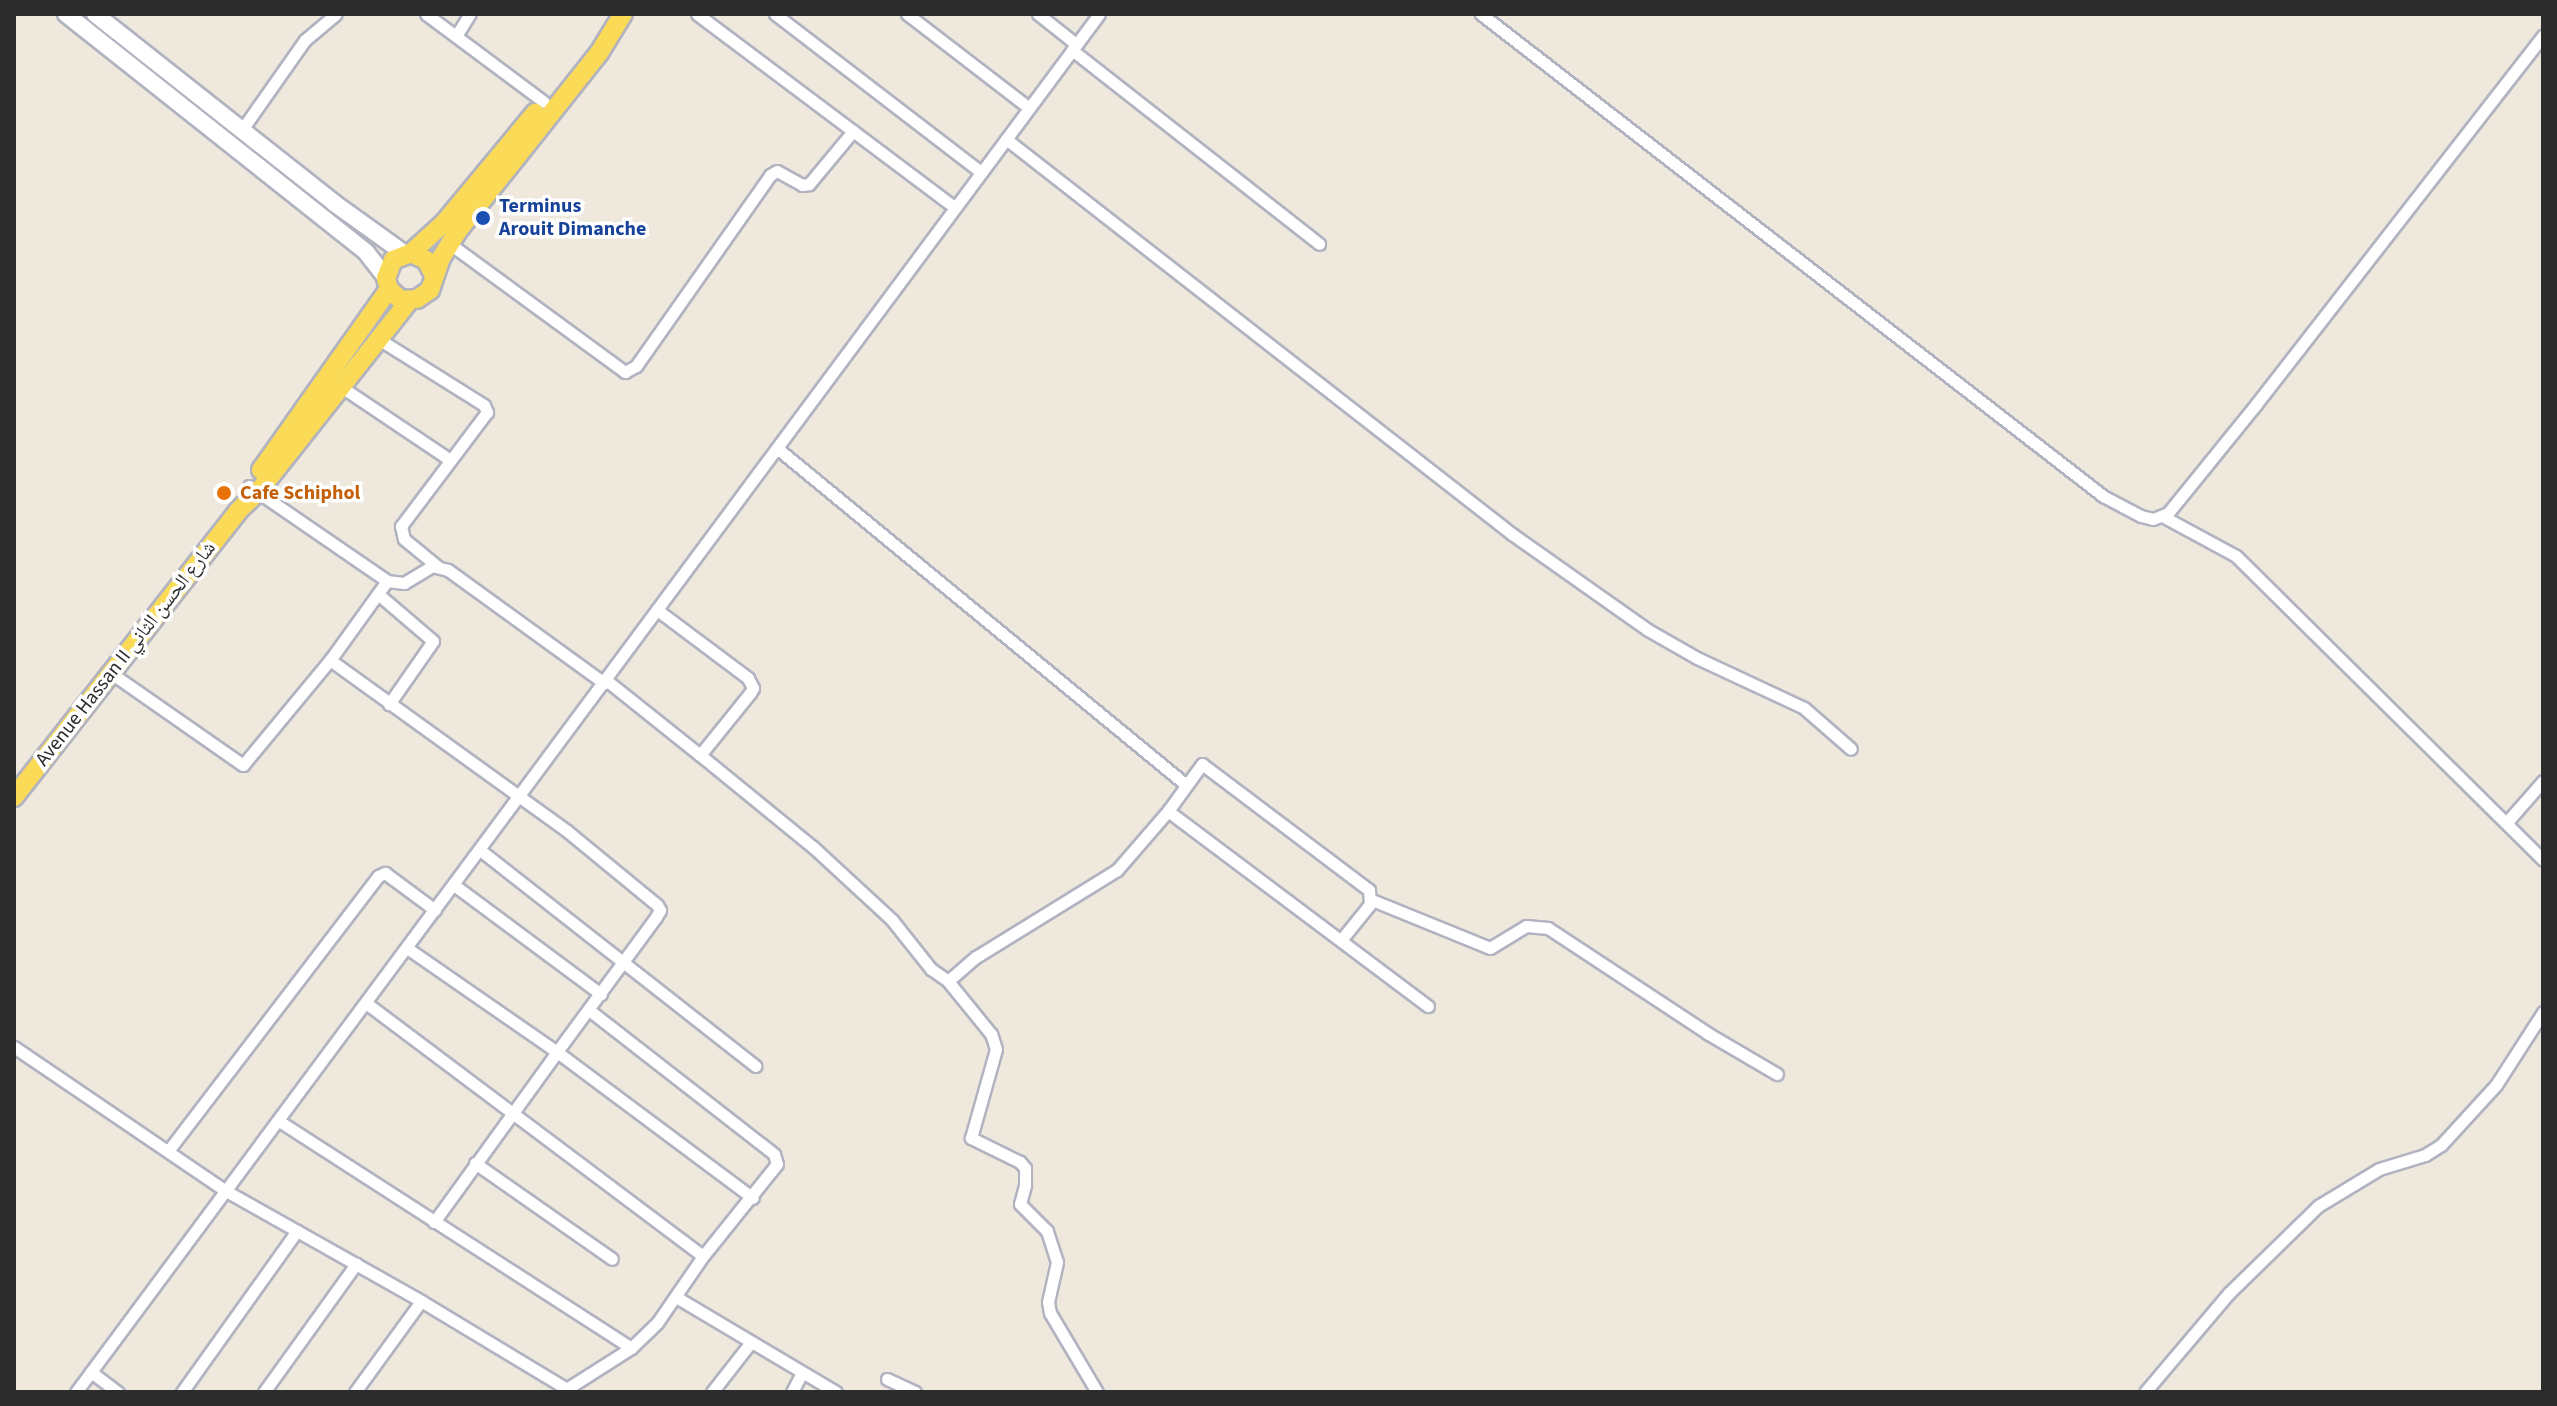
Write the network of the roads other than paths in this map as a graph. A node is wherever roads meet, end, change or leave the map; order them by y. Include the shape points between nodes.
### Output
1 (66, 14) edge
2 (95, 14) edge
3 (336, 14) edge
4 (426, 14) edge
5 (470, 14) edge
6 (622, 14) edge
7 (697, 14) edge
8 (775, 14) edge
9 (907, 14) edge
10 (1038, 14) edge
11 (1099, 14) edge
12 (1481, 14) edge
13 (456, 36) junction
14 (2541, 40) edge
15 (1074, 47) junction
16 (544, 102) junction
17 (1029, 108) junction
18 (241, 131) junction
19 (853, 131) junction
20 (1006, 139) junction
21 (981, 172) junction
22 (953, 206) junction
23 (450, 244) junction
24 (1319, 244) dead end
25 (408, 254) junction
26 (434, 275) junction
27 (388, 284) junction
28 (409, 301) junction
29 (377, 338) junction
30 (340, 386) junction
31 (778, 449) junction
32 (450, 460) junction
33 (254, 489) junction
34 (2164, 517) junction
35 (437, 566) junction
36 (387, 581) junction
37 (378, 594) junction
38 (657, 610) junction
39 (330, 660) junction
40 (111, 673) junction
41 (605, 682) junction
42 (389, 704) junction
43 (1851, 749) dead end
44 (700, 755) junction
45 (2543, 781) edge
46 (1185, 784) junction
47 (14, 797) edge
48 (519, 798) junction
49 (1168, 811) junction
50 (2507, 822) junction
51 (480, 850) junction
52 (2543, 860) edge
53 (454, 885) junction
54 (1372, 900) junction
55 (435, 910) junction
56 (1341, 940) junction
57 (407, 948) junction
58 (622, 965) junction
59 (948, 981) junction
60 (601, 994) junction
61 (366, 1003) junction
62 (1428, 1006) dead end
63 (589, 1010) junction
64 (2543, 1012) edge
65 (14, 1047) edge
66 (557, 1052) junction
67 (755, 1066) dead end
68 (1777, 1074) dead end
69 (512, 1111) junction
70 (279, 1121) junction
71 (168, 1151) junction
72 (475, 1163) junction
73 (226, 1191) junction
74 (753, 1198) junction
75 (434, 1222) junction
76 (297, 1231) junction
77 (703, 1256) junction
78 (612, 1259) dead end
79 (356, 1264) junction
80 (676, 1297) junction
81 (421, 1301) junction
82 (751, 1342) junction
83 (631, 1348) junction
84 (91, 1372) junction
85 (802, 1372) junction
86 (887, 1379) dead end
87 (567, 1391) edge
88 (76, 1392) edge
89 (118, 1392) edge
90 (182, 1392) edge
91 (264, 1392) edge
92 (355, 1392) edge
93 (712, 1392) edge
94 (792, 1392) edge
95 (836, 1392) edge
96 (915, 1392) edge
97 (1097, 1392) edge
98 (2145, 1392) edge

1 - 27 street via 366,252
2 - 18 street
3 - 18 street via 305,40
4 - 13 street
5 - 13 street
6 - 16 main road
6 - 23 main road via 599,53
7 - 19 street
8 - 21 street
9 - 17 street
10 - 15 street
11 - 15 street
12 - 34 street via 2103,496 2141,516
13 - 16 street
14 - 34 street
15 - 17 street
15 - 24 street
16 - 25 main road via 444,223
17 - 20 street
18 - 25 street via 380,239
19 - 22 street
19 - 23 street via 809,184 777,171 770,175 636,366 625,372
20 - 21 street
20 - 43 street via 1512,534 1660,637 1804,708
21 - 22 street
22 - 31 street
23 - 26 main road
25 - 26 main road via 426,260
25 - 27 main road via 393,260
26 - 28 main road via 430,290
27 - 28 main road via 401,300
27 - 33 main road, Avenue Hassan II شارع الحسن الثاني
28 - 29 main road, Avenue Hassan II شارع الحسن الثاني
29 - 30 main road, Avenue Hassan II شارع الحسن الثاني
29 - 32 street via 486,408
30 - 32 street
30 - 33 main road, Avenue Hassan II شارع الحسن الثاني
31 - 38 street
31 - 46 street
32 - 35 street via 401,526 404,539
33 - 36 street
33 - 40 main road, Avenue Hassan II شارع الحسن الثاني
34 - 50 street via 2236,556
35 - 36 street via 404,583
35 - 41 street
36 - 37 street
37 - 39 street
37 - 42 street via 433,641
38 - 41 street
38 - 44 street via 752,685
39 - 40 street via 243,765
39 - 42 street
40 - 47 main road, Avenue Hassan II شارع الحسن الثاني
41 - 44 street
41 - 48 street
42 - 48 street
44 - 59 street via 813,847
45 - 50 street
46 - 49 street
46 - 54 street via 1202,764 1369,890
48 - 51 street
48 - 58 street via 657,905 660,910
49 - 56 street
49 - 59 street via 1117,870 976,957
50 - 52 street
51 - 53 street
51 - 58 street
53 - 55 street
53 - 60 street
54 - 56 street
54 - 68 street via 1490,948 1526,926 1548,928
55 - 57 street
55 - 71 street via 385,873 378,876
56 - 62 street
57 - 61 street
57 - 66 street
58 - 60 street
58 - 67 street
59 - 97 street via 996,1049 971,1138 1025,1168 1020,1204 1047,1231 1057,1262 1050,1313
60 - 63 street
61 - 69 street
61 - 70 street
63 - 66 street
63 - 74 street via 774,1154 776,1168
64 - 98 street via 2496,1085 2441,1145 2379,1169 2318,1206 2229,1293
65 - 71 street
66 - 69 street
66 - 74 street
69 - 72 street
69 - 77 street
70 - 73 street
70 - 75 street
71 - 73 street
72 - 75 street
72 - 78 street
73 - 76 street
73 - 84 street
74 - 77 street
75 - 83 street
76 - 79 street
76 - 90 street
77 - 80 street
79 - 81 street
79 - 91 street
80 - 82 street
80 - 83 street
81 - 87 street
81 - 92 street
82 - 85 street
82 - 93 street
83 - 87 street
84 - 88 street
84 - 89 street
85 - 94 street
85 - 95 street
86 - 96 street

